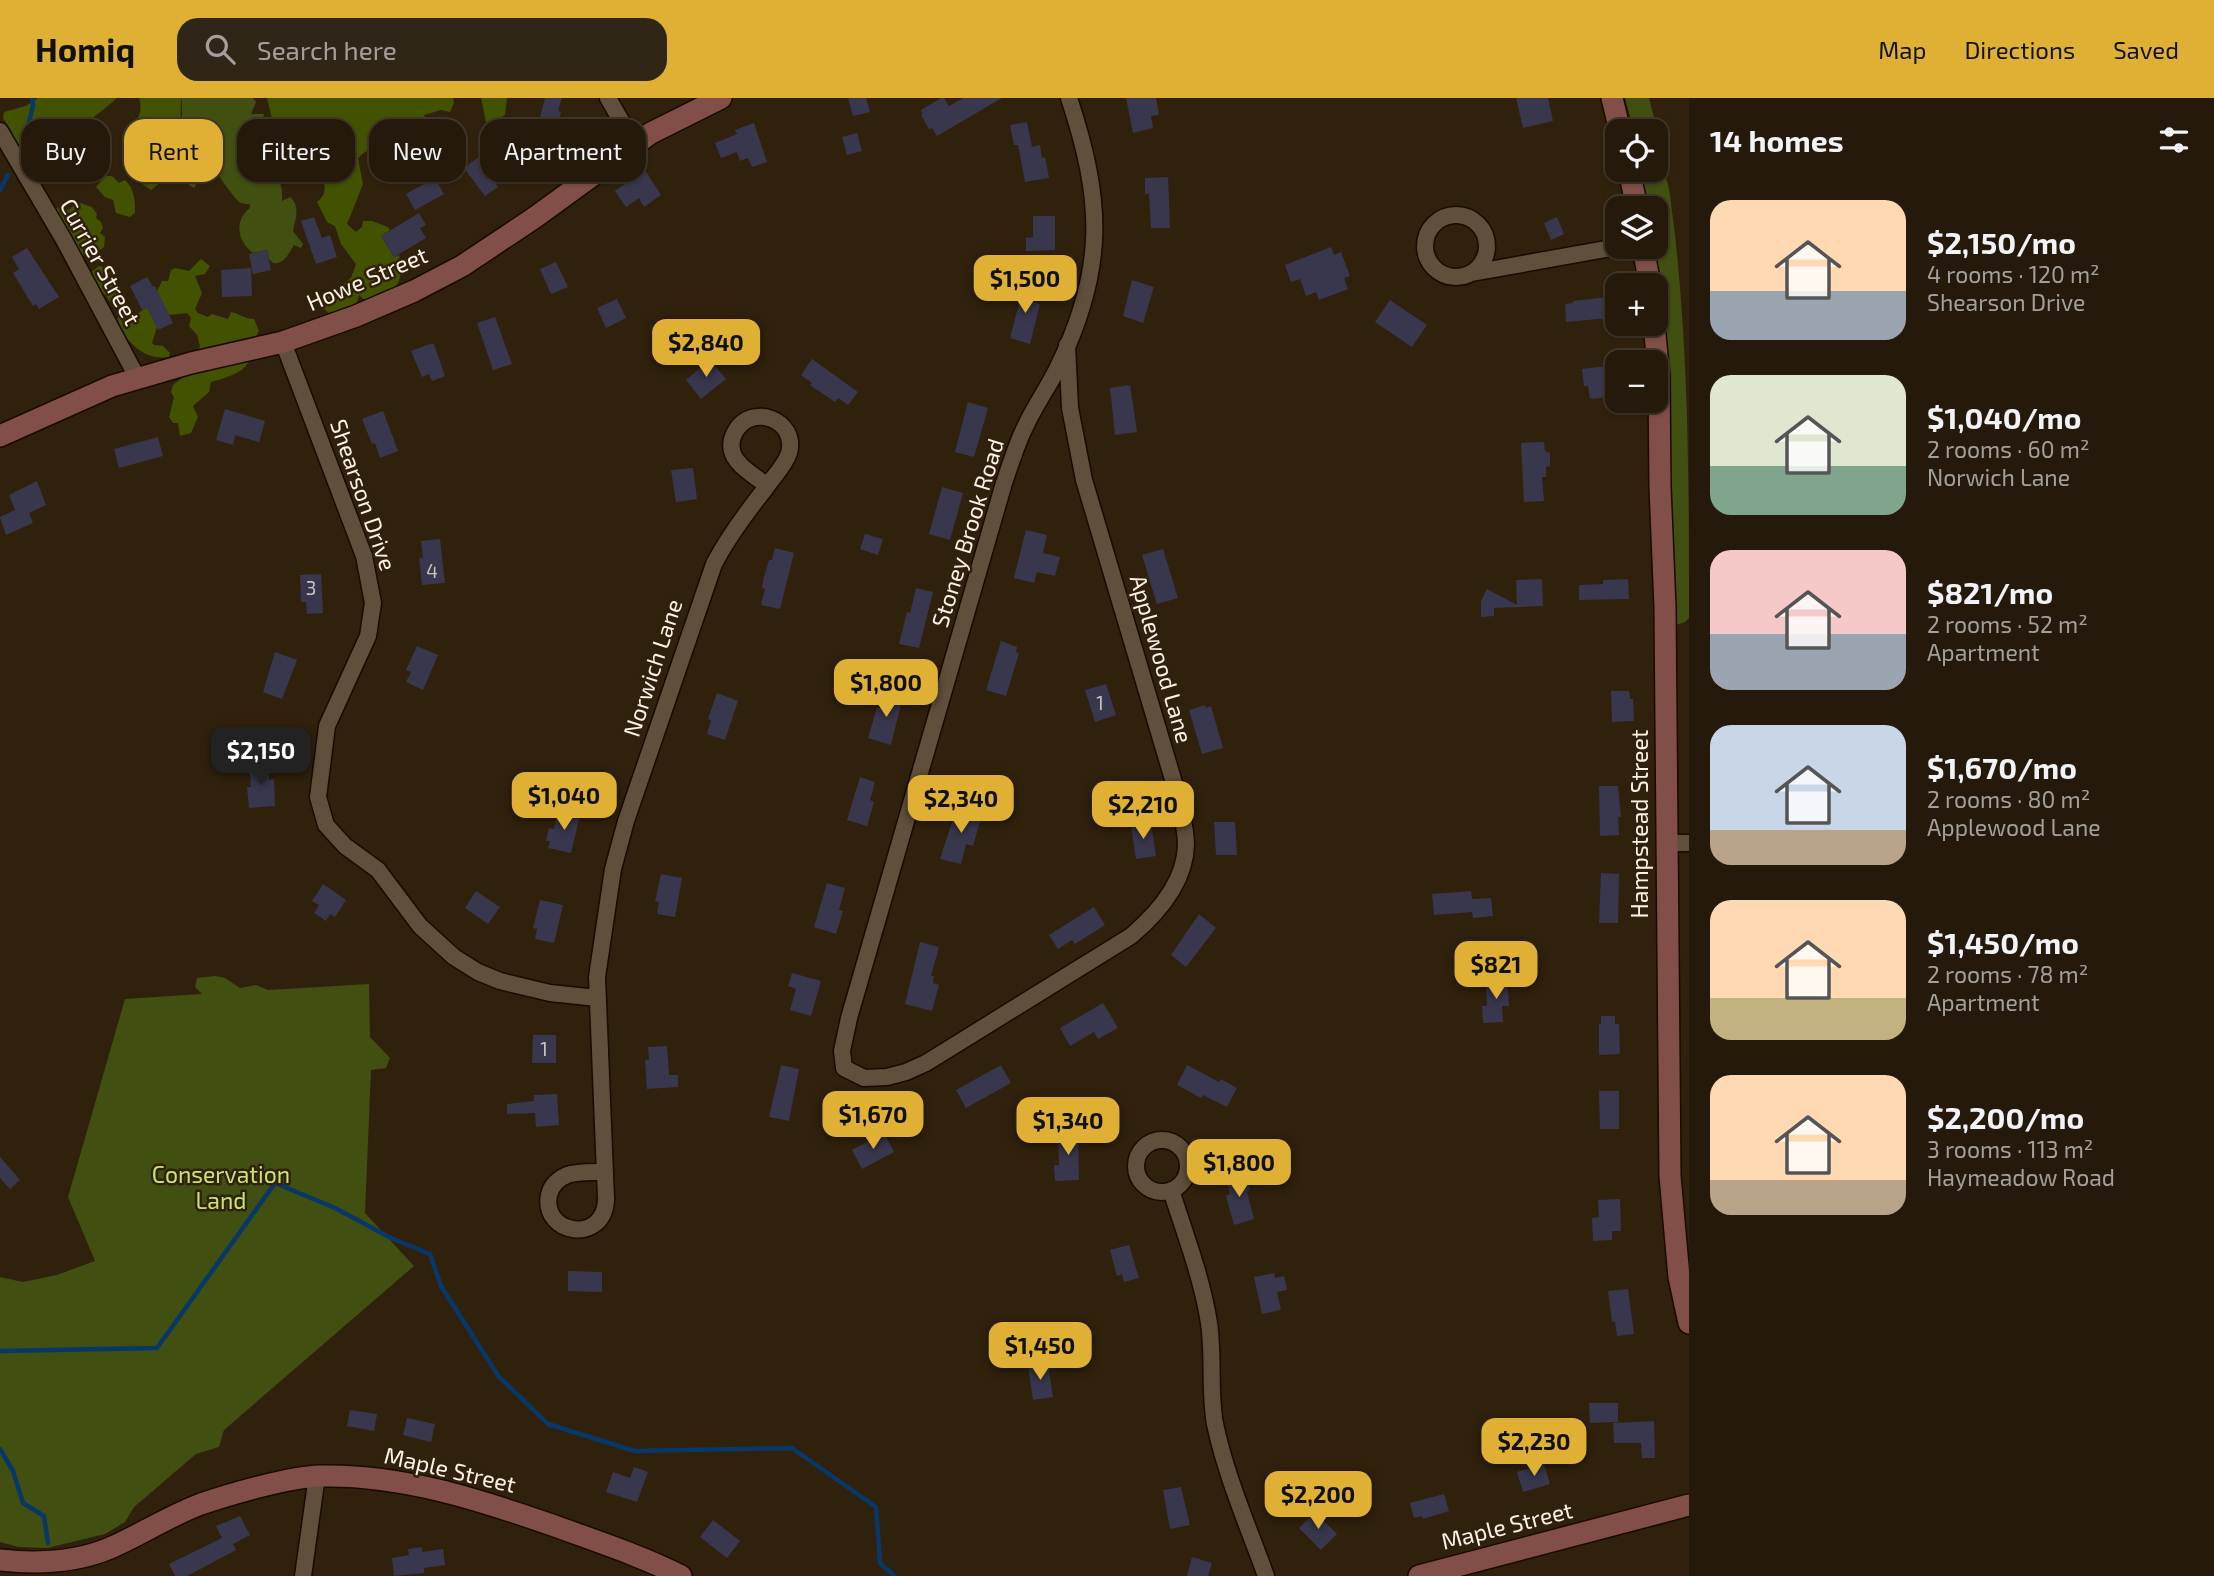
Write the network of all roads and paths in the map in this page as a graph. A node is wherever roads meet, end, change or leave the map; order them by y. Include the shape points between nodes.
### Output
1 (608, 98) edge
2 (721, 98) edge
3 (1069, 98) edge
4 (1612, 98) edge
5 (620, 119) edge
6 (1617, 119) edge
7 (0, 131) edge
8 (646, 137) edge
9 (584, 182) edge
10 (1605, 249) edge
11 (1472, 273) dead end
12 (1655, 336) edge
13 (284, 342) junction
14 (1067, 345) junction
15 (138, 379) junction
16 (0, 436) edge
17 (767, 485) dead end
18 (1666, 843) junction
19 (1689, 843) edge
20 (597, 998) junction
21 (844, 1068) joint
22 (605, 1172) dead end
23 (1171, 1191) dead end
24 (1689, 1323) edge
25 (317, 1476) junction
26 (1689, 1505) edge
27 (0, 1560) edge
28 (303, 1576) edge
29 (681, 1576) edge
30 (1266, 1576) edge
31 (1419, 1576) edge

1 - 5 street
2 - 8 street, Howe Street
3 - 14 street, Stoney Brook Road via 1090,180 1096,236 1084,302
4 - 6 street
7 - 15 street, Currier Street
9 - 13 street, Howe Street via 462,266 368,311
10 - 11 street
12 - 18 street, Hampstead Street via 1665,607
13 - 15 street, Howe Street
13 - 20 street, Shearson Drive via 364,556 373,603 368,636 327,726 318,797 326,825 378,870 437,943 478,972 525,988
14 - 21 street, Stoney Brook Road via 1026,425 1004,483 849,1018 842,1051
14 - 21 street, Applewood Lane via 1070,408 1084,480 1175,786 1186,847 1182,866 1163,904 1131,936 926,1063 887,1077 864,1078
15 - 16 street, Howe Street
17 - 20 street, Norwich Lane via 714,564 635,795 613,869
18 - 19 street
18 - 24 street, Hampstead Street via 1670,1176 1676,1253
20 - 22 street, Norwich Lane
23 - 30 street via 1206,1305 1216,1426
25 - 27 street, Maple Street via 201,1504 83,1557 37,1563
25 - 28 street
25 - 29 street, Maple Street via 379,1478 452,1494 585,1535
26 - 31 street, Maple Street

